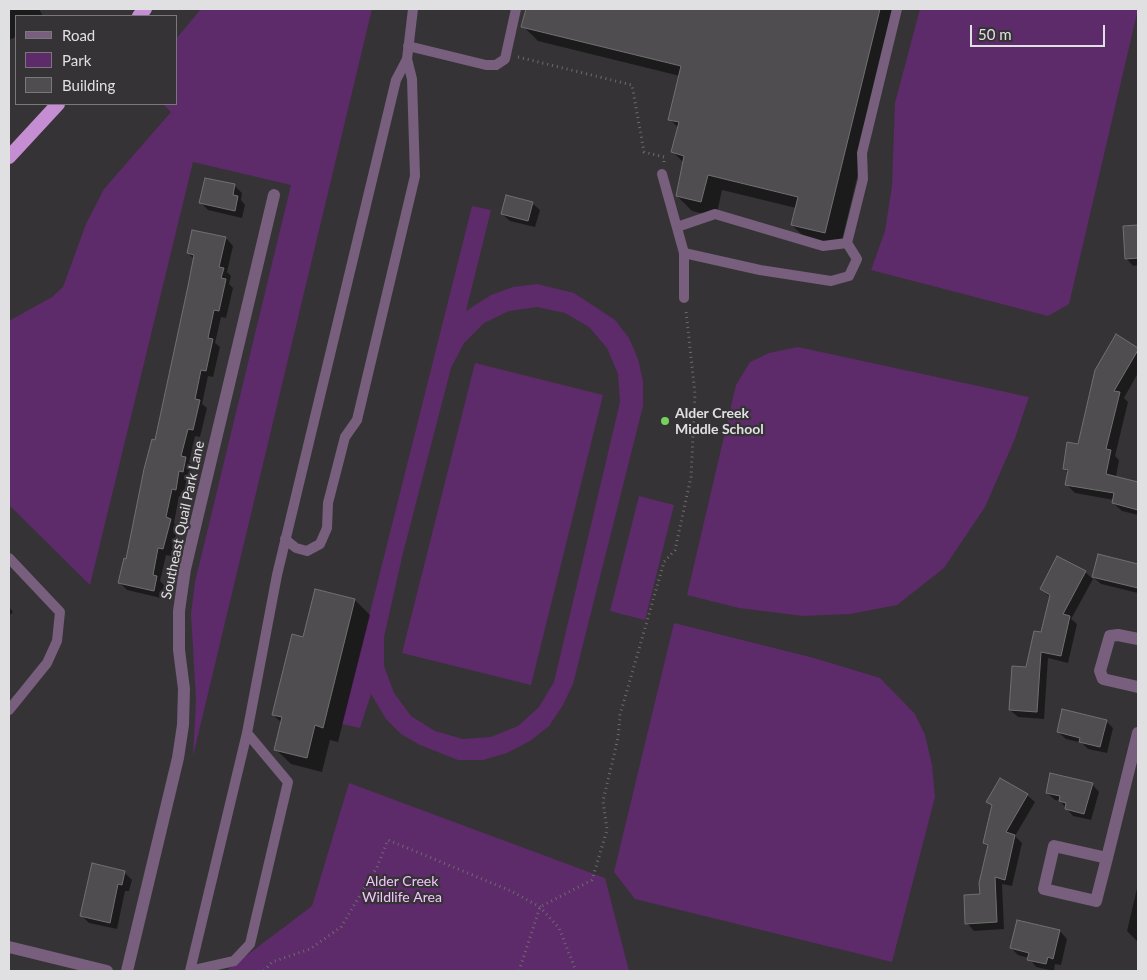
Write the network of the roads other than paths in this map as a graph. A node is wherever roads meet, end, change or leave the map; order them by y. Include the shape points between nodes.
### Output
1 (413, 9) edge
2 (516, 9) edge
3 (896, 9) edge
4 (408, 46) junction
5 (407, 59) junction
6 (57, 105) edge
7 (9, 157) edge
8 (662, 174) road end
9 (274, 195) dead end
10 (677, 227) junction
11 (847, 242) junction
12 (684, 252) junction
13 (684, 298) road end
14 (285, 539) junction
15 (9, 558) edge
16 (1138, 639) edge
17 (1138, 688) edge
18 (9, 710) edge
19 (247, 733) junction
20 (1138, 733) edge
21 (1107, 858) junction
22 (9, 947) edge
23 (107, 971) edge
24 (127, 971) edge
25 (190, 971) edge

1 - 4 lane
2 - 4 lane via 505,59 496,65 486,66
3 - 11 lane via 862,153 863,179
4 - 5 lane
5 - 14 lane via 396,80
5 - 14 lane via 412,79 415,176 357,420 345,436 328,503 327,528 320,544 307,551 296,548
6 - 7 highway
8 - 10 lane
9 - 24 street, Southeast Quail Park Lane via 185,569 179,611 183,726
10 - 11 lane via 715,214 823,246
10 - 12 lane
11 - 12 lane via 857,259 849,276 831,281 760,270
12 - 13 lane
14 - 19 lane
15 - 18 lane via 60,612 57,641 47,663
16 - 17 street via 1110,636 1100,671 1103,679
19 - 25 lane
19 - 25 lane via 288,782 250,944 234,961
20 - 21 street
21 - 21 street via 1054,846 1044,889 1096,901
22 - 23 street

